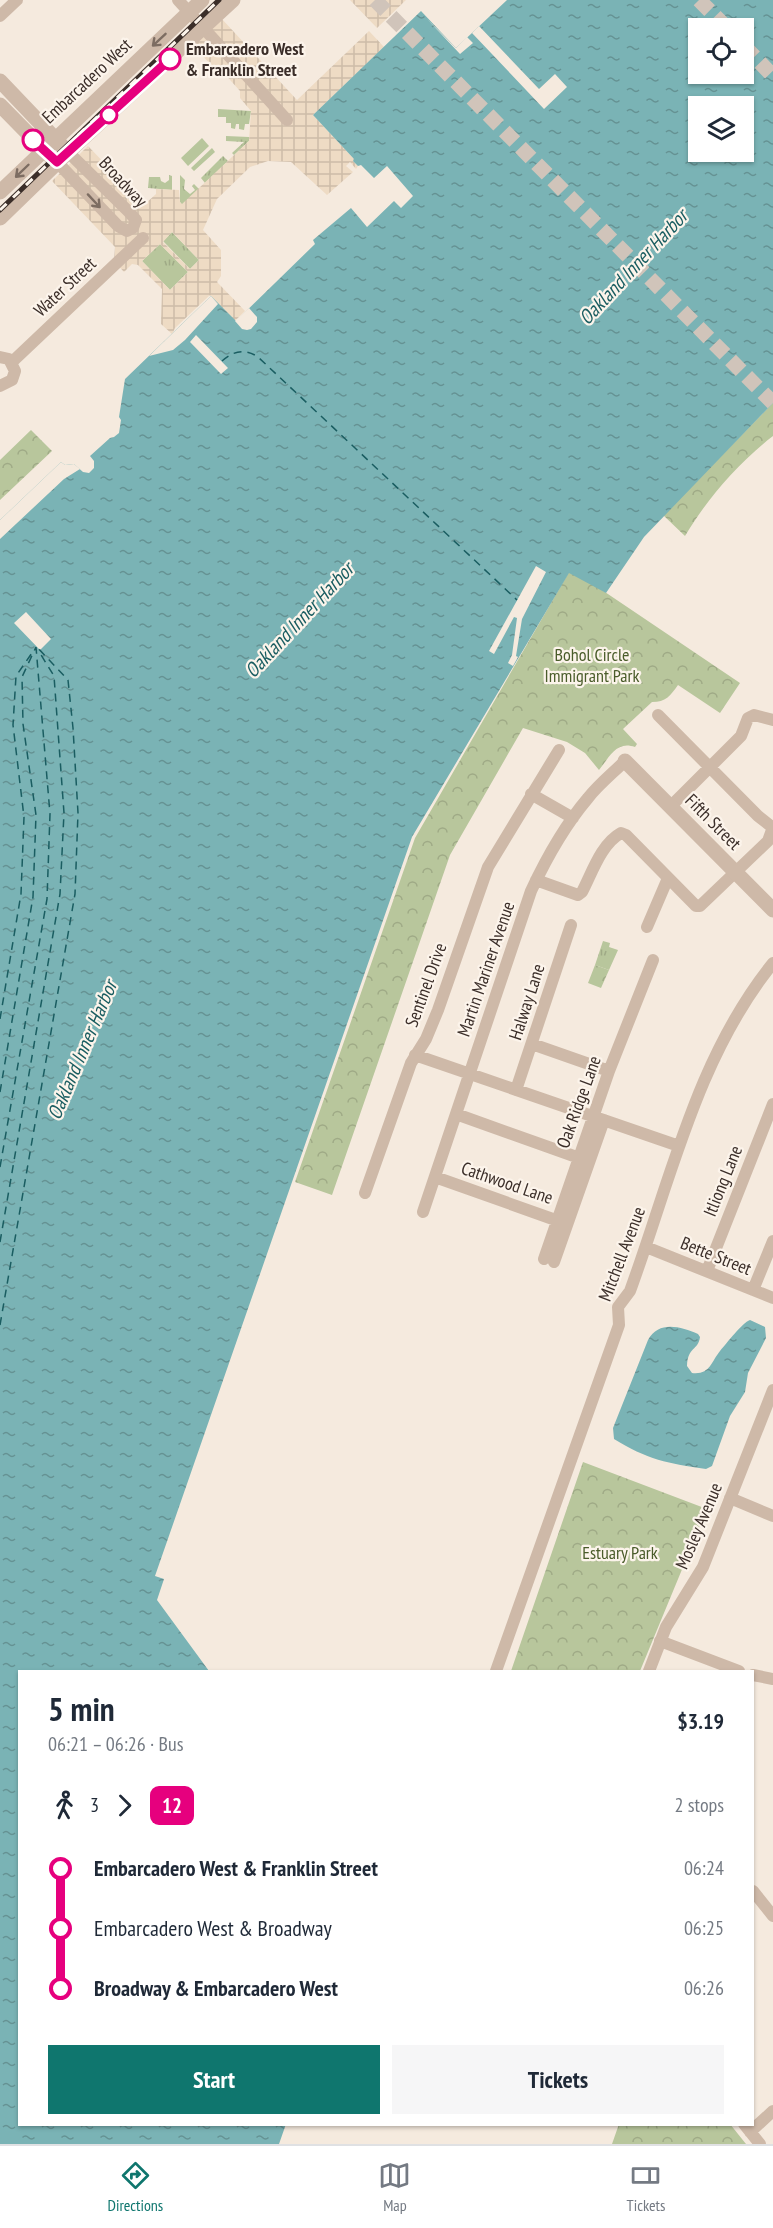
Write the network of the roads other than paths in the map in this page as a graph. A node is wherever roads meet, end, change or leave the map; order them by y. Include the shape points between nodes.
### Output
1 (17, 0) edge
2 (178, 0) edge
3 (202, 0) edge
4 (233, 0) edge
5 (189, 12) junction
6 (0, 16) edge
7 (204, 27) junction
8 (0, 81) edge
9 (0, 105) edge
10 (287, 120) dead end
11 (55, 139) junction
12 (44, 150) junction
13 (63, 157) junction
14 (0, 192) edge
15 (0, 218) edge
16 (143, 238) dead end
17 (6, 360) edge
18 (0, 386) edge
19 (658, 715) dead end
20 (773, 720) edge
21 (559, 750) dead end
22 (625, 761) joint
23 (710, 768) junction
24 (531, 794) junction
25 (670, 807) junction
26 (573, 818) junction
27 (773, 827) edge
28 (736, 873) junction
29 (668, 878) junction
30 (536, 880) junction
31 (773, 910) edge
32 (571, 925) dead end
33 (647, 927) dead end
34 (653, 960) dead end
35 (773, 963) edge
36 (532, 1044) junction
37 (415, 1055) junction
38 (609, 1071) junction
39 (469, 1074) junction
40 (516, 1090) junction
41 (772, 1110) edge
42 (456, 1114) junction
43 (599, 1118) junction
44 (679, 1146) junction
45 (584, 1159) junction
46 (435, 1177) junction
47 (365, 1193) dead end
48 (423, 1212) dead end
49 (562, 1222) junction
50 (773, 1241) edge
51 (646, 1247) junction
52 (549, 1260) dead end
53 (707, 1271) junction
54 (753, 1290) junction
55 (773, 1298) edge
56 (773, 1390) edge
57 (730, 1498) junction
58 (773, 1516) edge
59 (660, 1641) junction
60 (496, 1670) edge
61 (649, 1670) edge
62 (736, 1670) edge
63 (754, 1675) edge
64 (773, 1679) edge
65 (754, 1892) edge
66 (773, 1916) edge
67 (773, 2111) edge
68 (754, 2123) edge
69 (747, 2128) edge
70 (760, 2144) edge

1 - 6 street
2 - 5 street
3 - 5 street, Embarcadero West
4 - 7 street
5 - 7 street
5 -> 11 street, Embarcadero West
7 - 10 street
7 - 13 street
8 - 11 street, Broadway
9 - 12 street, Broadway
11 - 12 street, Embarcadero West
11 - 13 street, Broadway
12 - 13 street, Broadway
12 -> 14 street, Embarcadero West
13 -> 13 street, Broadway via 118,226 127,231 134,228 136,220 129,212
13 - 15 street
16 - 17 street, Water Street
17 - 18 street via 15,371 12,380
19 - 23 street
20 - 23 street via 754,715 748,718 741,736
21 - 24 street, Sentinel Drive
22 - 25 street, Fifth Street
22 - 26 street, Martin Mariner Avenue via 589,796
23 - 25 street
23 - 27 street
24 - 26 street
24 - 37 street, Sentinel Drive via 488,867 430,1031
25 - 28 street, Fifth Street
26 - 30 street, Martin Mariner Avenue
27 - 28 street via 768,841
28 - 29 street via 700,906
28 - 31 street, Fifth Street
29 - 30 street via 621,834 612,839 578,895
29 - 33 street
30 - 39 street, Martin Mariner Avenue
32 - 36 street, Halway Lane
34 - 38 street, Oak Ridge Lane
35 - 44 street, Mitchell Avenue via 728,1029
36 - 38 street
36 - 40 street, Halway Lane
37 - 39 street
37 - 47 street, Sentinel Drive
38 - 43 street, Oak Ridge Lane
39 - 40 street
39 - 42 street, Martin Mariner Avenue
40 - 43 street
41 - 53 street, Itliong Lane
42 - 45 street
42 - 46 street, Martin Mariner Avenue
43 - 44 street
43 - 45 street, Oak Ridge Lane
44 - 51 street, Mitchell Avenue
45 - 49 street, Oak Ridge Lane
46 - 48 street, Martin Mariner Avenue
46 - 49 street, Cathwood Lane
49 - 52 street, Oak Ridge Lane
50 - 54 street
51 - 53 street, Bette Street
51 - 60 street, Mitchell Avenue via 630,1291 618,1307 619,1325
53 - 54 street, Bette Street
54 - 55 street, Bette Street
56 - 57 street, Mosley Avenue
57 - 58 street
57 - 59 street, Mosley Avenue via 700,1573
59 - 61 street, Mosley Avenue
59 - 62 street
63 - 64 street
65 - 66 street
67 - 68 street
69 - 70 street

